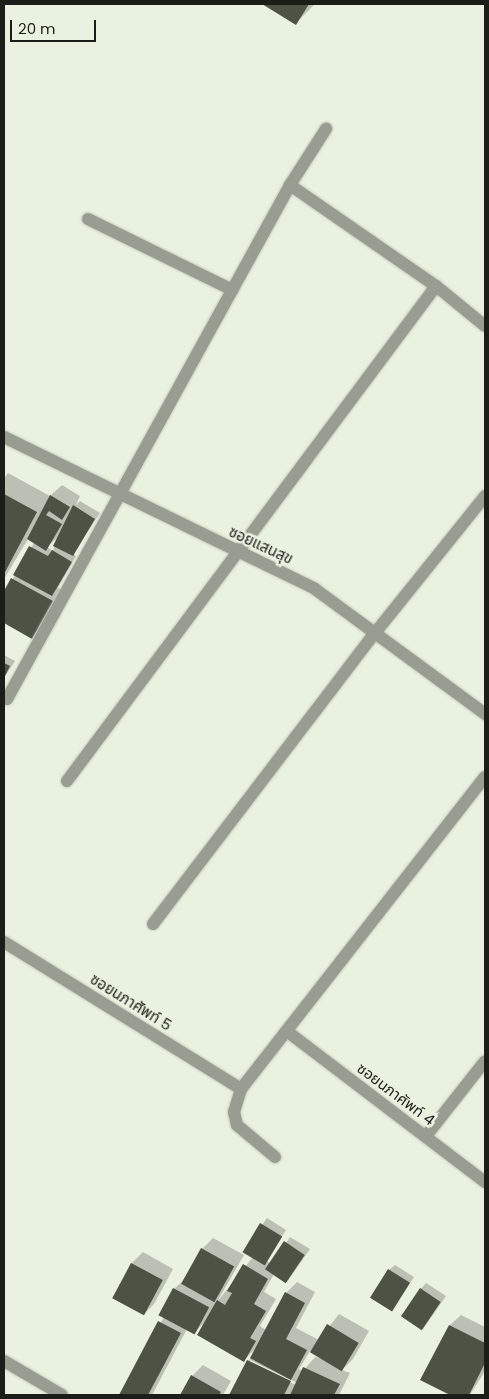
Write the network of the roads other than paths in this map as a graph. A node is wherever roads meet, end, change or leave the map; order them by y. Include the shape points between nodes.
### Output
1 (326, 129) dead end
2 (290, 185) junction
3 (88, 219) dead end
4 (436, 286) junction
5 (232, 290) junction
6 (485, 326) edge
7 (4, 437) edge
8 (121, 496) junction
9 (485, 496) edge
10 (238, 552) junction
11 (375, 633) junction
12 (7, 699) dead end
13 (485, 714) edge
14 (485, 776) edge
15 (67, 781) dead end
16 (153, 924) dead end
17 (4, 942) edge
18 (288, 1032) junction
19 (485, 1060) edge
20 (241, 1089) junction
21 (426, 1136) junction
22 (275, 1157) dead end
23 (485, 1182) edge
24 (4, 1362) edge
25 (62, 1395) edge

1 - 2 street
2 - 4 street
2 - 5 street
3 - 5 street
4 - 6 street
4 - 10 street
5 - 8 street
7 - 8 street, ซอยแสนสุข
8 - 10 street, ซอยแสนสุข
8 - 12 street
9 - 11 street
10 - 11 street, ซอยแสนสุข via 315,589
10 - 15 street
11 - 13 street, ซอยแสนสุข
11 - 16 street
14 - 18 street
17 - 20 street, ซอยนภาศัพท์ 5
18 - 20 street
18 - 21 street, ซอยนภาศัพท์ 4
19 - 21 street
20 - 22 street via 234,1112 237,1125
21 - 23 street, ซอยนภาศัพท์ 4
24 - 25 street

